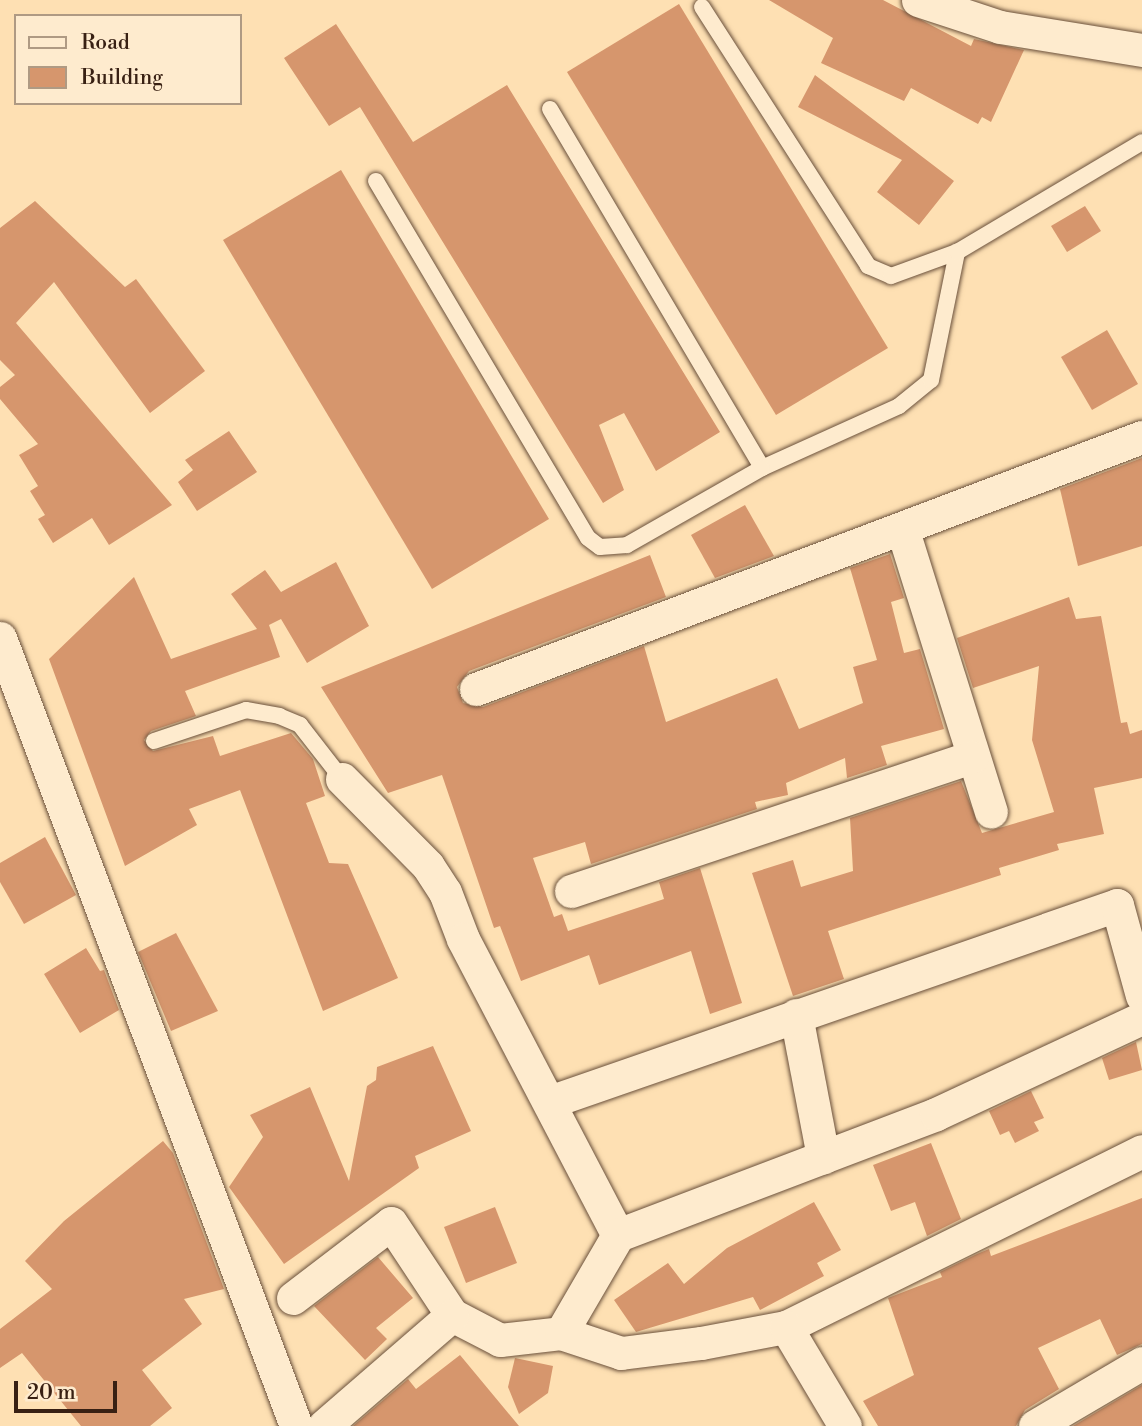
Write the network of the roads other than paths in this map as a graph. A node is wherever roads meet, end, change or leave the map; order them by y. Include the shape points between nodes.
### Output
1 (918, 0) edge
2 (702, 6) dead end
3 (1142, 50) edge
4 (550, 109) dead end
5 (1142, 142) edge
6 (376, 181) dead end
7 (957, 252) junction
8 (1142, 437) edge
9 (762, 468) junction
10 (903, 531) junction
11 (0, 638) edge
12 (476, 689) dead end
13 (154, 741) dead end
14 (971, 757) junction
15 (342, 779) joint
16 (991, 811) dead end
17 (571, 891) dead end
18 (1142, 996) edge
19 (796, 1015) junction
20 (1142, 1018) edge
21 (552, 1101) junction
22 (1142, 1151) edge
23 (824, 1157) junction
24 (618, 1235) junction
25 (293, 1298) dead end
26 (452, 1315) junction
27 (786, 1327) junction
28 (561, 1333) junction
29 (1142, 1363) edge
30 (296, 1426) edge
31 (324, 1426) edge
32 (845, 1426) edge
33 (1035, 1426) edge

1 - 3 street via 1000,27
2 - 7 lane via 868,265 891,276
4 - 9 lane
5 - 7 lane
6 - 9 lane via 589,538 600,547 626,545
7 - 9 lane via 931,380 899,406
8 - 10 street
10 - 12 street
10 - 14 street
11 - 30 street
13 - 15 lane via 246,710 279,716 300,725
14 - 16 street
14 - 17 street
15 - 21 street via 428,866 445,892 463,939
18 - 19 street via 1117,905
19 - 21 street
19 - 23 street
20 - 23 street via 936,1114
21 - 24 street
22 - 27 street
23 - 24 street
24 - 28 street
25 - 26 street via 391,1223
26 - 28 street via 500,1340
26 - 31 street
27 - 28 street via 621,1353
27 - 32 street
29 - 33 street

